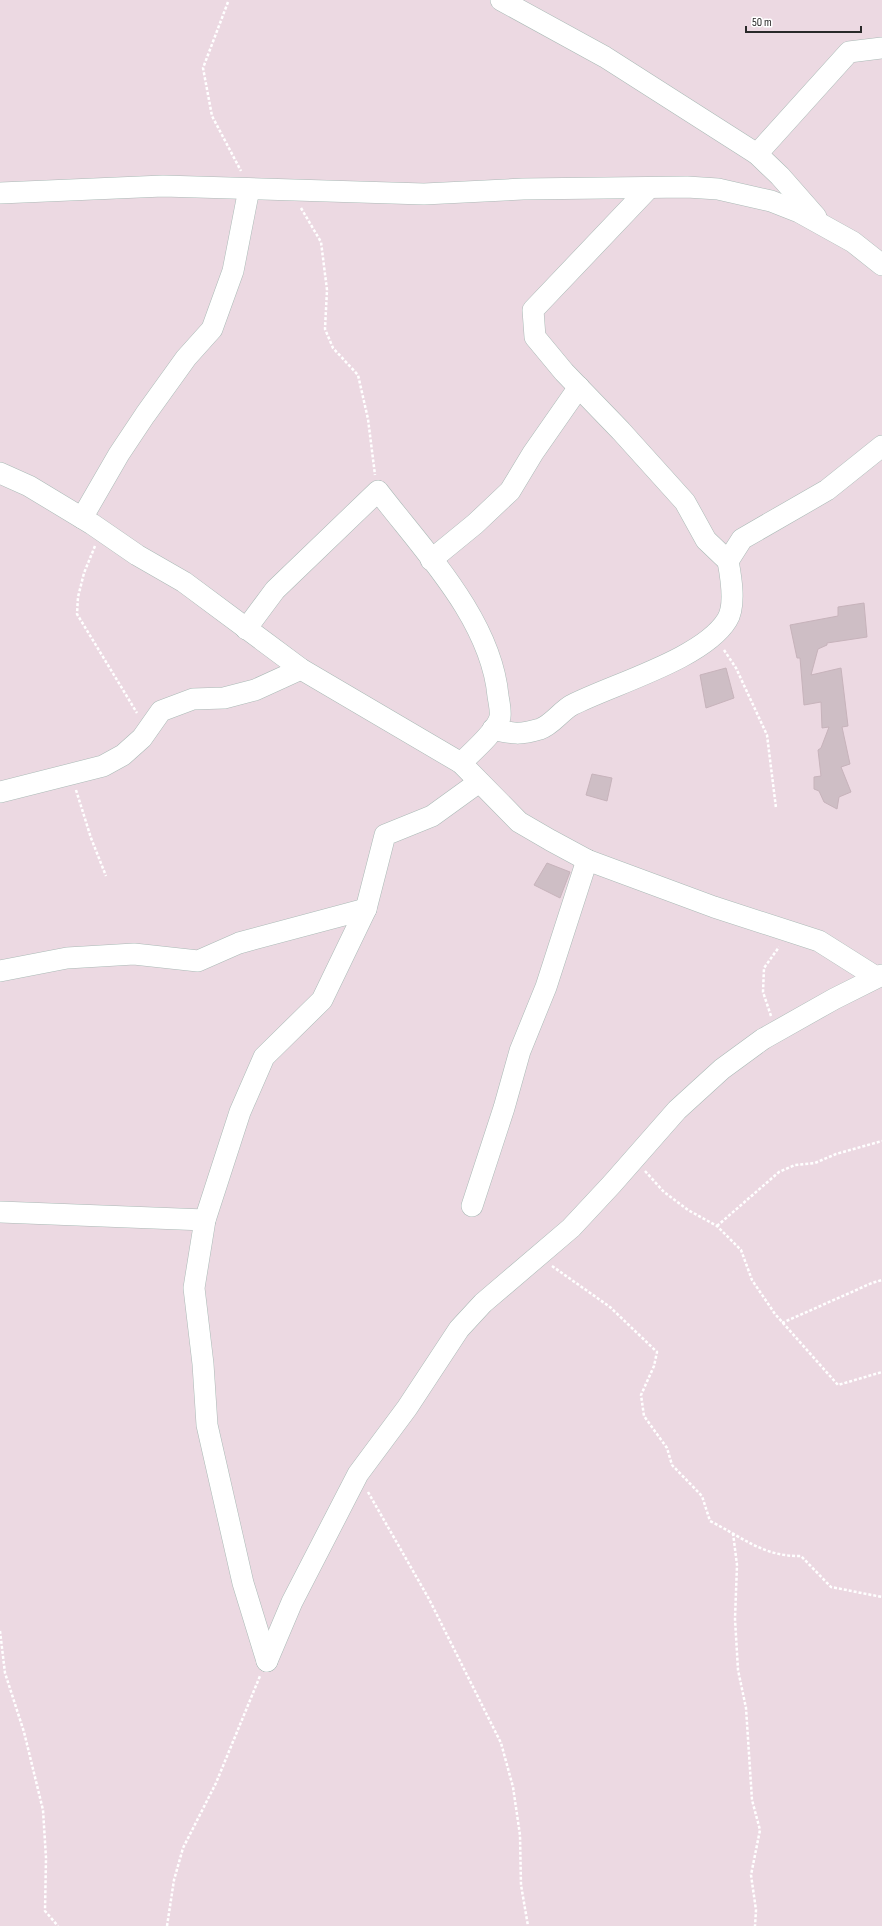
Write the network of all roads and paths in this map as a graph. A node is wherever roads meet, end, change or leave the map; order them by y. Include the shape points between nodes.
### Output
1 (501, 0) edge
2 (228, 2) dead end
3 (882, 48) edge
4 (757, 154) junction
5 (649, 188) junction
6 (249, 189) junction
7 (291, 191) junction
8 (0, 193) edge
9 (822, 224) junction
10 (882, 265) edge
11 (579, 387) junction
12 (882, 446) edge
13 (0, 473) edge
14 (378, 491) junction
15 (87, 521) junction
16 (431, 560) junction
17 (728, 561) junction
18 (246, 629) junction
19 (713, 635) junction
20 (301, 669) junction
21 (148, 729) junction
22 (493, 729) junction
23 (461, 764) junction
24 (71, 775) junction
25 (479, 782) junction
26 (0, 792) edge
27 (776, 808) dead end
28 (587, 860) junction
29 (106, 876) dead end
30 (366, 909) junction
31 (790, 932) junction
32 (0, 971) edge
33 (879, 976) edge
34 (776, 1032) junction
35 (882, 1141) edge
36 (634, 1159) junction
37 (472, 1206) dead end
38 (0, 1212) edge
39 (205, 1220) junction
40 (717, 1226) junction
41 (539, 1256) junction
42 (882, 1280) edge
43 (782, 1323) junction
44 (882, 1372) edge
45 (358, 1474) junction
46 (733, 1533) junction
47 (882, 1596) edge
48 (0, 1632) edge
49 (267, 1660) junction
50 (58, 1926) edge
51 (167, 1926) edge
52 (528, 1926) edge
53 (755, 1926) edge

1 - 4 street via 605,57
2 - 6 path via 203,68 212,116
3 - 4 street via 849,52
4 - 9 street
5 - 7 street via 523,188 424,194
5 - 9 street via 688,187 740,193 771,201
5 - 11 street via 533,310 536,337
6 - 7 street
6 - 8 street via 163,186
6 - 15 street via 233,271 212,329 186,358 145,415 120,454
7 - 14 path via 321,242 327,290 325,329 334,348 358,375 368,419
9 - 10 street via 853,242
11 - 16 street via 510,491
11 - 17 street via 685,502 706,540
12 - 17 street via 827,490 742,539
13 - 15 street via 29,486
14 - 16 street
14 - 18 street via 275,590
15 - 18 street via 137,556 184,582
15 - 21 path via 95,548 84,573 77,614
16 - 22 street via 450,582 482,638 497,682 500,717
17 - 19 street via 733,592 728,620
18 - 20 street
19 - 22 street via 674,661 570,706 542,728 516,735
19 - 27 path via 736,668 767,735
20 - 21 street via 255,690 224,698 193,699 176,704 161,711
20 - 23 street
21 - 24 street via 142,738 123,754 103,766
22 - 23 street
23 - 25 street
24 - 26 street
24 - 29 path
25 - 28 street via 518,822
25 - 30 street via 432,816 385,835
28 - 31 street
28 - 37 street via 546,987 520,1051
30 - 32 street via 238,943 198,961 134,954 67,958
30 - 39 street via 322,1000 264,1057 240,1112
31 - 33 street via 819,941
31 - 34 path via 764,968 763,992
33 - 34 street
34 - 36 street via 711,1079 677,1110
35 - 40 path via 815,1163 795,1165 779,1172
36 - 40 path via 664,1192 688,1210
36 - 41 street via 571,1228
38 - 39 street
39 - 49 street via 194,1288 207,1426 243,1583
40 - 43 path via 741,1250 752,1280
41 - 45 street via 483,1303 459,1329 407,1408
41 - 46 path via 610,1307 657,1352 654,1366 641,1395 644,1416 667,1448 672,1465 702,1496 710,1521
42 - 43 path
43 - 44 path via 838,1385
45 - 49 street via 292,1602
45 - 52 path via 429,1599 501,1743 515,1801 520,1835 521,1885
46 - 47 path via 763,1551 801,1556 831,1587
46 - 53 path via 737,1565 735,1620 738,1670 746,1708 752,1800 760,1830 751,1875 756,1910
48 - 50 path via 5,1673 24,1732 43,1810 46,1858 45,1911
49 - 51 path via 219,1776 183,1848 174,1880

